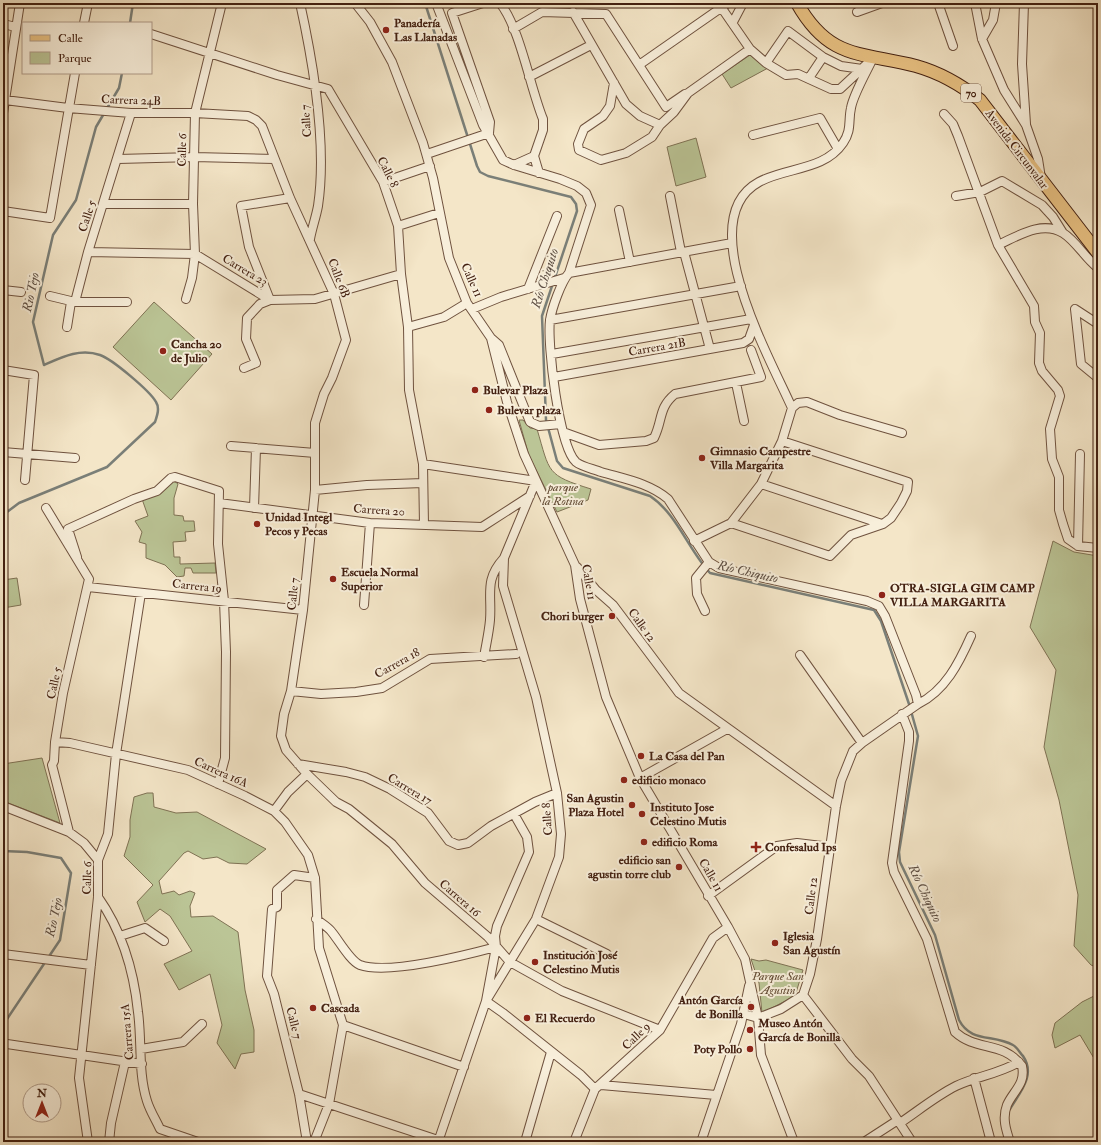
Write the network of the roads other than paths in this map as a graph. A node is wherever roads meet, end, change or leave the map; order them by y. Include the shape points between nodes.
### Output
1 (20, 3) edge
2 (88, 3) edge
3 (222, 3) edge
4 (300, 3) edge
5 (355, 3) edge
6 (436, 3) edge
7 (482, 3) edge
8 (500, 3) edge
9 (743, 3) edge
10 (797, 3) edge
11 (882, 3) edge
12 (938, 3) edge
13 (975, 3) edge
14 (996, 3) edge
15 (1024, 3) edge
16 (725, 5) edge
17 (573, 12) junction
18 (857, 12) dead end
19 (84, 22) edge
20 (733, 22) junction
21 (3, 24) edge
22 (513, 29) junction
23 (18, 33) edge
24 (152, 34) edge
25 (982, 39) junction
26 (591, 45) junction
27 (953, 46) dead end
28 (750, 49) junction
29 (209, 52) junction
30 (823, 56) junction
31 (873, 58) junction
32 (766, 63) junction
33 (639, 65) junction
34 (862, 69) junction
35 (75, 74) edge
36 (529, 77) junction
37 (809, 78) junction
38 (614, 83) junction
39 (315, 86) junction
40 (688, 92) junction
41 (5, 100) junction
42 (68, 108) junction
43 (3, 113) edge
44 (131, 113) junction
45 (195, 113) junction
46 (944, 114) dead end
47 (256, 120) joint
48 (660, 125) junction
49 (1026, 125) junction
50 (489, 133) junction
51 (752, 135) dead end
52 (838, 149) junction
53 (427, 154) junction
54 (534, 156) junction
55 (194, 157) junction
56 (118, 159) junction
57 (274, 159) junction
58 (430, 166) junction
59 (514, 166) junction
60 (539, 173) junction
61 (1041, 178) junction
62 (383, 182) junction
63 (980, 192) junction
64 (670, 196) dead end
65 (956, 196) dead end
66 (290, 198) junction
67 (103, 204) junction
68 (193, 204) junction
69 (619, 210) dead end
70 (3, 211) edge
71 (439, 214) junction
72 (557, 216) dead end
73 (398, 226) junction
74 (1063, 233) junction
75 (310, 238) junction
76 (732, 243) junction
77 (998, 245) junction
78 (88, 252) junction
79 (683, 252) junction
80 (1098, 253) edge
81 (195, 254) junction
82 (630, 262) junction
83 (1098, 268) edge
84 (401, 274) junction
85 (564, 277) junction
86 (741, 286) junction
87 (528, 289) junction
88 (3, 290) edge
89 (21, 292) dead end
90 (334, 294) junction
91 (694, 295) junction
92 (50, 296) dead end
93 (186, 299) dead end
94 (270, 300) junction
95 (73, 302) junction
96 (127, 302) dead end
97 (470, 306) junction
98 (550, 320) junction
99 (753, 322) junction
100 (1098, 324) edge
101 (67, 327) dead end
102 (408, 327) junction
103 (705, 327) junction
104 (491, 338) junction
105 (710, 349) junction
106 (751, 350) dead end
107 (552, 354) junction
108 (244, 368) dead end
109 (3, 370) edge
110 (554, 377) junction
111 (1098, 378) edge
112 (736, 383) junction
113 (795, 405) junction
114 (744, 420) dead end
115 (559, 427) junction
116 (902, 433) dead end
117 (782, 441) junction
118 (231, 446) dead end
119 (256, 448) junction
120 (3, 452) edge
121 (315, 453) junction
122 (1080, 454) dead end
123 (28, 455) junction
124 (75, 458) dead end
125 (423, 464) junction
126 (25, 480) dead end
127 (536, 481) junction
128 (423, 483) junction
129 (761, 484) junction
130 (315, 490) junction
131 (530, 496) junction
132 (219, 503) junction
133 (46, 508) dead end
134 (254, 508) junction
135 (312, 516) junction
136 (370, 523) junction
137 (731, 523) junction
138 (883, 524) junction
139 (424, 525) junction
140 (694, 542) junction
141 (1078, 546) junction
142 (1098, 548) edge
143 (77, 557) junction
144 (504, 558) junction
145 (707, 564) junction
146 (575, 565) junction
147 (88, 587) junction
148 (141, 593) junction
149 (224, 602) junction
150 (364, 605) dead end
151 (303, 610) junction
152 (705, 611) dead end
153 (971, 636) dead end
154 (516, 654) dead end
155 (800, 655) dead end
156 (484, 657) junction
157 (291, 691) junction
158 (910, 709) junction
159 (727, 729) junction
160 (281, 736) joint
161 (54, 742) junction
162 (862, 743) junction
163 (116, 754) junction
164 (298, 764) junction
165 (307, 774) junction
166 (640, 778) junction
167 (218, 784) junction
168 (557, 793) junction
169 (3, 806) edge
170 (836, 806) junction
171 (274, 811) junction
172 (514, 814) junction
173 (69, 832) junction
174 (830, 848) junction
175 (98, 860) junction
176 (315, 878) junction
177 (708, 896) junction
178 (98, 898) junction
179 (316, 919) junction
180 (536, 919) junction
181 (728, 927) junction
182 (120, 936) junction
183 (164, 941) dead end
184 (496, 947) junction
185 (3, 954) edge
186 (607, 954) dead end
187 (510, 962) junction
188 (91, 965) junction
189 (750, 977) junction
190 (803, 995) junction
191 (486, 1001) junction
192 (744, 1014) junction
193 (758, 1018) junction
194 (202, 1024) dead end
195 (343, 1025) junction
196 (660, 1030) junction
197 (6, 1044) dead end
198 (141, 1049) junction
199 (551, 1052) junction
200 (82, 1055) junction
201 (125, 1062) junction
202 (1019, 1062) junction
203 (142, 1064) junction
204 (464, 1067) junction
205 (974, 1078) junction
206 (598, 1088) junction
207 (299, 1094) junction
208 (716, 1095) junction
209 (327, 1103) junction
210 (899, 1122) junction
211 (441, 1141) edge
212 (88, 1142) edge
213 (109, 1142) edge
214 (198, 1142) edge
215 (307, 1142) edge
216 (314, 1142) edge
217 (525, 1142) edge
218 (574, 1142) edge
219 (701, 1142) edge
220 (794, 1142) edge
221 (864, 1142) edge
222 (912, 1142) edge
223 (991, 1142) edge
224 (1010, 1142) edge

1 - 23 street
2 - 19 street
3 - 29 street, Calle 6
4 - 39 street, Calle 7
5 - 53 street, Calle 11 via 370,22 392,62
6 - 50 street via 483,125
7 - 50 street via 452,12 490,122
8 - 22 street
9 - 20 street
10 - 31 main road, Avenida Circunvalar / 70 via 807,22 821,35 847,51
11 - 18 street
12 - 27 street
13 - 25 street
14 - 25 street via 994,20
15 - 49 street via 1022,64
16 - 20 street
16 - 33 street
17 - 22 street via 542,12
17 - 26 street
17 - 33 street via 606,14
20 - 28 street
21 - 23 street
22 - 36 street
23 - 41 street
24 - 29 street
25 - 49 street via 1004,90
26 - 36 street
26 - 38 street
28 - 32 street
28 - 40 street
29 - 39 street
29 - 45 street, Calle 6
30 - 32 street via 788,31
30 - 34 street via 841,66
30 - 37 street
31 - 34 street
31 - 52 street via 850,108 850,128
31 - 61 main road, Avenida Circunvalar / 70 via 915,66 948,77 961,85 980,100
32 - 37 street via 786,75 798,74
33 - 40 street via 666,107
34 - 37 street via 840,89 831,89
35 - 42 street
36 - 54 street via 543,119 543,130
38 - 48 street via 626,104 634,112
38 - 48 street via 610,106 603,116 587,125 579,150 601,160 626,153 652,137
39 - 62 street, Calle 8 via 328,89
39 - 75 street, Calle 7 via 320,179 318,206
40 - 48 street via 674,112
41 - 42 street, Carrera 24B
41 - 43 street
42 - 44 street, Carrera 24B
42 - 70 street via 50,218
44 - 45 street, Carrera 24B
44 - 56 street, Calle 5
45 - 47 street, Carrera 24B via 248,116
45 - 55 street, Calle 6
46 - 63 street via 953,124
47 - 57 street, Calle 6B via 262,126
49 - 61 street via 1038,159
50 - 53 street
50 - 59 street via 503,160
51 - 52 street via 820,118
52 - 76 street via 827,158 797,171 760,181 749,190 740,198 734,213
53 - 58 street, Calle 11
54 - 59 street
54 - 60 street
55 - 56 street
55 - 57 street
55 - 68 street, Calle 6
56 - 67 street, Calle 5
57 - 66 street, Calle 6B
58 - 62 street
58 - 71 street, Calle 11
59 - 60 street
60 - 85 street via 560,178 577,186 586,193 591,205
61 - 80 main road, Avenida Circunvalar / 70
62 - 73 street, Calle 8
63 - 65 street
63 - 74 street via 1002,181 1042,205
63 - 77 street
64 - 79 street
66 - 75 street, Calle 6B
66 - 94 street via 241,206 249,247
67 - 68 street
67 - 78 street, Calle 5
68 - 81 street, Calle 6
69 - 82 street
71 - 73 street
71 - 97 street, Calle 11 via 449,258
72 - 87 street
73 - 84 street, Calle 8
74 - 77 street via 1052,228 1040,227
74 - 83 street
75 - 90 street, Calle 6B
76 - 79 street
76 - 86 street via 734,266
77 - 141 street via 1034,306 1040,333 1039,363 1060,396 1050,429 1052,459 1059,478 1063,524 1068,539
78 - 81 street
78 - 95 street, Calle 5
79 - 82 street
79 - 91 street
81 - 93 street, Calle 6
81 - 94 street, Carrera 23
82 - 85 street
84 - 90 street, Carrera 23
84 - 102 street, Calle 8
85 - 87 street
85 - 98 street
86 - 91 street
86 - 99 street
87 - 97 street
88 - 89 street
90 - 94 street, Carrera 23 via 315,299
90 - 121 street, Calle 6B via 346,340 315,423
91 - 98 street
91 - 103 street
92 - 95 street
94 - 108 street via 260,304 247,318 246,339 256,363
95 - 96 street
95 - 101 street, Calle 5
97 - 102 street via 444,317
97 - 104 street, Calle 11
98 - 107 street
99 - 103 street
99 - 105 street, Carrera 21B via 749,339 743,343
99 - 113 street
100 - 111 street via 1075,309 1081,364
102 - 125 street, Calle 8 via 409,390
103 - 105 street
103 - 107 street
104 - 115 street via 499,345 505,357 530,422 539,426
104 - 127 street, Calle 11 via 507,402
105 - 110 street, Carrera 21B
106 - 112 street via 761,377
107 - 110 street
109 - 123 street via 34,375
110 - 115 street
112 - 114 street
112 - 115 street via 675,394 667,401 659,417 654,438 646,441 599,445
113 - 116 street via 807,402 840,415
113 - 117 street
115 - 140 street via 576,462 591,469 645,484 664,496
117 - 129 street
117 - 138 street via 908,482 901,503 891,518
118 - 119 street
119 - 121 street
119 - 134 street
120 - 123 street
121 - 130 street, Calle 7
122 - 141 street
123 - 124 street
123 - 126 street
125 - 127 street
125 - 128 street, Calle 8
127 - 131 street, Calle 8
127 - 146 street, Calle 11
128 - 130 street
128 - 139 street, Calle 8
129 - 137 street
129 - 138 street
130 - 135 street, Calle 7
131 - 139 street, Carrera 20 via 482,527
131 - 144 street, Calle 8
132 - 134 street, Carrera 20
132 - 143 street via 220,491 171,478 156,491 68,529
132 - 149 street via 218,544
133 - 143 street, Calle 5
134 - 135 street, Carrera 20
135 - 136 street, Carrera 20
135 - 151 street, Calle 7
136 - 139 street, Carrera 20
136 - 150 street
137 - 138 street via 830,556 851,535
137 - 140 street
140 - 145 street
141 - 142 street
143 - 147 street, Calle 5 via 89,579
144 - 156 street via 494,568 489,592 490,620
144 - 168 street, Calle 8 via 503,586 536,697
145 - 152 street via 698,575 697,594
145 - 158 street via 867,601 879,606 885,616
146 - 159 street, Calle 12 via 596,590 613,604 679,693
146 - 166 street, Calle 11 via 582,606 606,698
147 - 148 street, Carrera 19
147 - 161 street, Calle 5
148 - 149 street, Carrera 19
148 - 163 street, Calle 6
149 - 151 street, Carrera 19
149 - 167 street via 225,758
151 - 157 street, Calle 7
153 - 158 street via 958,665 930,699
154 - 156 street, Carrera 18
155 - 162 street
156 - 157 street, Carrera 18 via 430,659 382,688 321,694
157 - 160 street, Calle 7
158 - 162 street
158 - 202 street via 909,742 892,855 894,872 927,939 955,1032 964,1040 1005,1050
159 - 166 street
159 - 170 street, Calle 12
160 - 164 street, Carrera 16 via 286,750
161 - 163 street, Carrera 16A via 70,743
161 - 173 street, Calle 5 via 52,765
162 - 170 street via 853,752 841,781
163 - 167 street, Carrera 16A via 188,770
163 - 175 street, Calle 6 via 108,834
164 - 165 street, Carrera 16
164 - 172 street, Carrera 17 via 346,772 378,783 428,813 450,841 458,845 468,843
165 - 171 street via 288,792
165 - 184 street, Carrera 16 via 336,802 349,809 392,844 425,883 488,937
166 - 177 street, Calle 11
167 - 171 street, Carrera 16A
168 - 172 street, Carrera 17
168 - 180 street, Calle 8 via 561,834 559,857
169 - 173 street
170 - 174 street, Calle 12
171 - 176 street, Carrera 16A via 301,843 308,855
172 - 184 street via 527,837 529,852 497,926
173 - 175 street via 84,843
174 - 177 street via 797,844 776,846
174 - 190 street, Calle 12 via 817,939
175 - 178 street, Calle 6
176 - 179 street, Carrera 16A
176 - 207 street, Calle 7 via 294,875 277,890 277,907 272,909 267,976 274,994
177 - 181 street, Calle 11
178 - 182 street, Carrera 15A via 108,911
178 - 188 street, Calle 6
179 - 184 street via 329,929 359,965 404,966 458,958
179 - 195 street, Carrera 16A via 319,948
180 - 186 street
180 - 187 street, Calle 8
181 - 189 street, Calle 11 via 745,959
181 - 196 street, Calle 9 via 713,938
182 - 183 street via 146,928
182 - 198 street, Carrera 15A via 132,976
184 - 187 street, Carrera 16
184 - 191 street
185 - 188 street
187 - 191 street, Calle 8
187 - 196 street, Carrera 16 via 562,990
188 - 200 street, Calle 6
189 - 192 street
189 - 193 street, Calle 11
190 - 193 street via 781,1009
190 - 210 street via 852,1059 869,1076
191 - 199 street
191 - 204 street, Calle 8
192 - 193 street
192 - 208 street
193 - 220 street, Calle 11 via 761,1055
194 - 198 street via 183,1042
195 - 204 street
195 - 209 street
196 - 206 street, Calle 9
197 - 200 street
198 - 203 street, Carrera 15A
199 - 206 street
199 - 217 street
200 - 201 street
200 - 212 street, Calle 6 via 79,1078
201 - 203 street
201 - 213 street
202 - 205 street via 1007,1069
202 - 224 street via 1022,1066 1023,1080 1006,1110 1005,1128
203 - 214 street, Carrera 15A via 147,1101 160,1129
204 - 211 street, Calle 8
205 - 210 street via 955,1086
205 - 223 street
206 - 208 street
206 - 218 street, Calle 9
207 - 209 street
207 - 215 street, Calle 7
208 - 219 street
209 - 211 street
209 - 216 street
210 - 221 street
210 - 222 street

